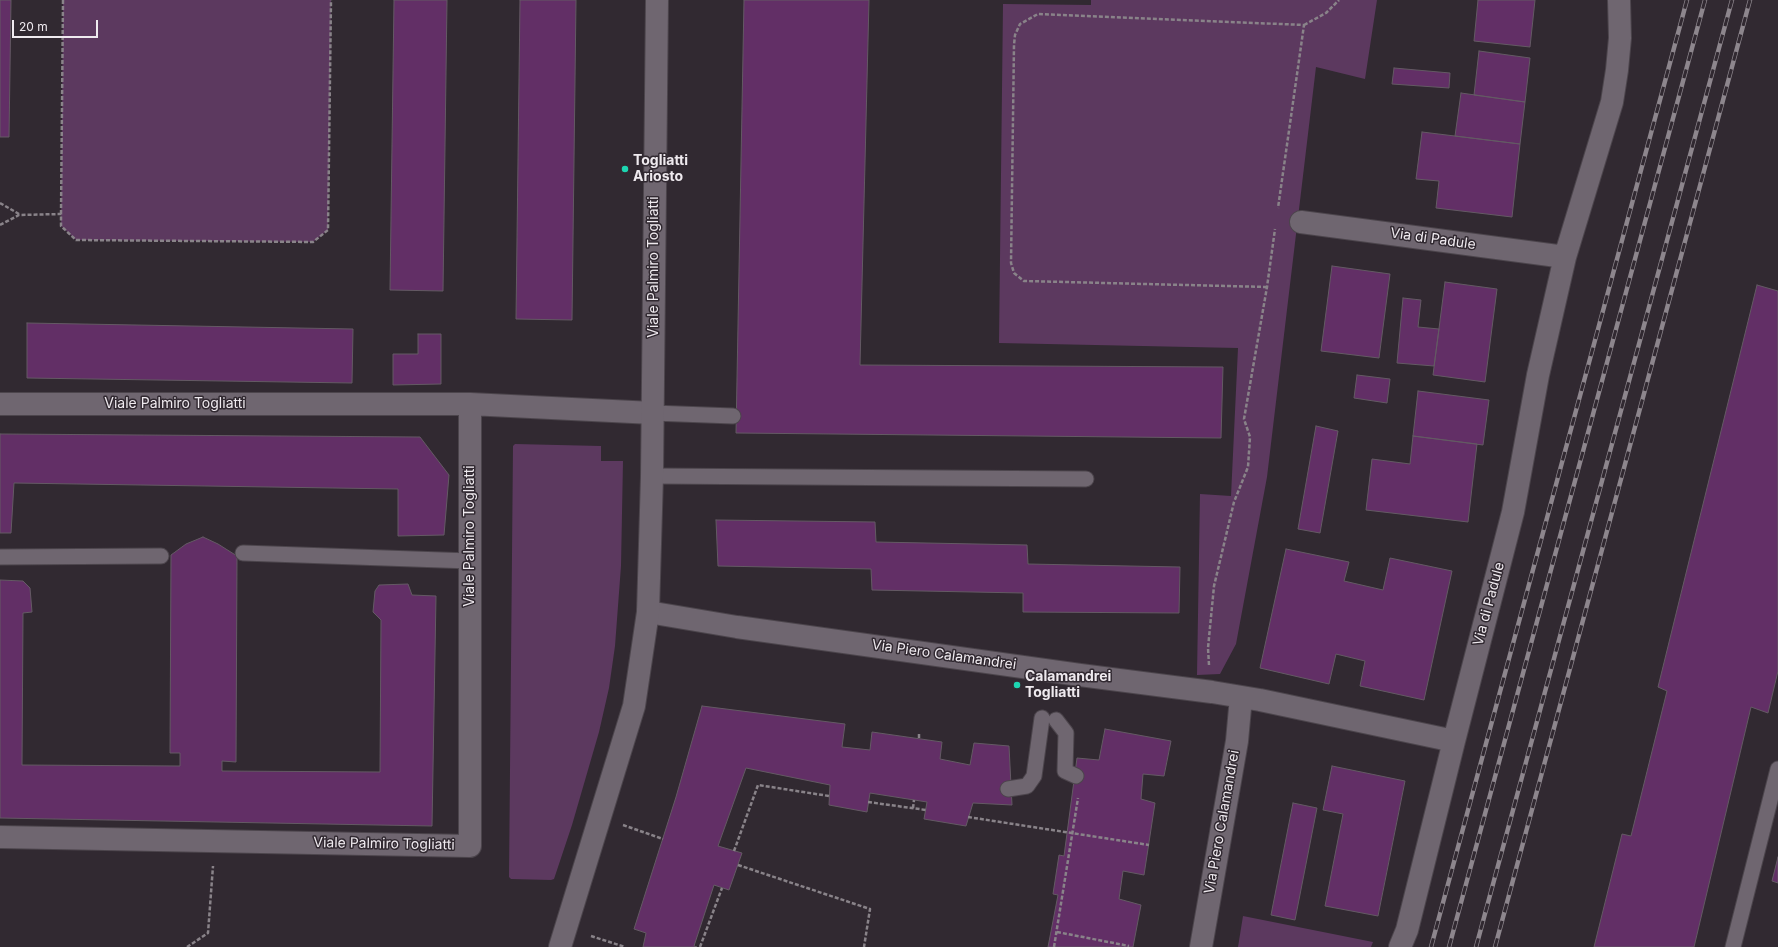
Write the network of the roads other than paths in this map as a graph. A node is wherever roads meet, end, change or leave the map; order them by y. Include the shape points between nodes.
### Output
1 (657, 0) edge
2 (1619, 0) edge
3 (1301, 222) dead end
4 (1565, 257) junction
5 (0, 404) edge
6 (470, 404) junction
7 (653, 413) junction
8 (733, 416) dead end
9 (652, 476) junction
10 (1086, 479) dead end
11 (243, 552) dead end
12 (161, 556) dead end
13 (0, 557) edge
14 (470, 561) junction
15 (648, 612) junction
16 (1241, 696) junction
17 (1454, 741) junction
18 (1778, 769) edge
19 (1076, 776) dead end
20 (1008, 789) dead end
21 (0, 837) edge
22 (559, 944) edge
23 (1201, 947) edge
24 (1400, 947) edge
25 (1733, 947) edge

1 - 7 street, Viale Palmiro Togliatti
2 - 4 street, Via di Padule via 1620,38 1612,102
3 - 4 street, Via di Padule
4 - 17 street, Via di Padule via 1538,375 1513,512
5 - 6 street, Viale Palmiro Togliatti
6 - 7 street, Viale Palmiro Togliatti
6 - 14 street, Viale Palmiro Togliatti
7 - 8 lane
7 - 9 street, Viale Palmiro Togliatti
9 - 10 lane
9 - 15 street, Viale Palmiro Togliatti
11 - 14 lane
12 - 13 lane
14 - 21 street, Viale Palmiro Togliatti via 470,846
15 - 16 street, Via Piero Calamandrei via 729,626
15 - 22 street, Viale Palmiro Togliatti via 634,706
16 - 17 street, Via Piero Calamandrei
16 - 23 street, Via Piero Calamandrei via 1236,741
17 - 24 street, Via di Padule via 1407,930
18 - 25 lane
19 - 20 lane via 1065,771 1066,733 1049,719 1034,776 1027,786

